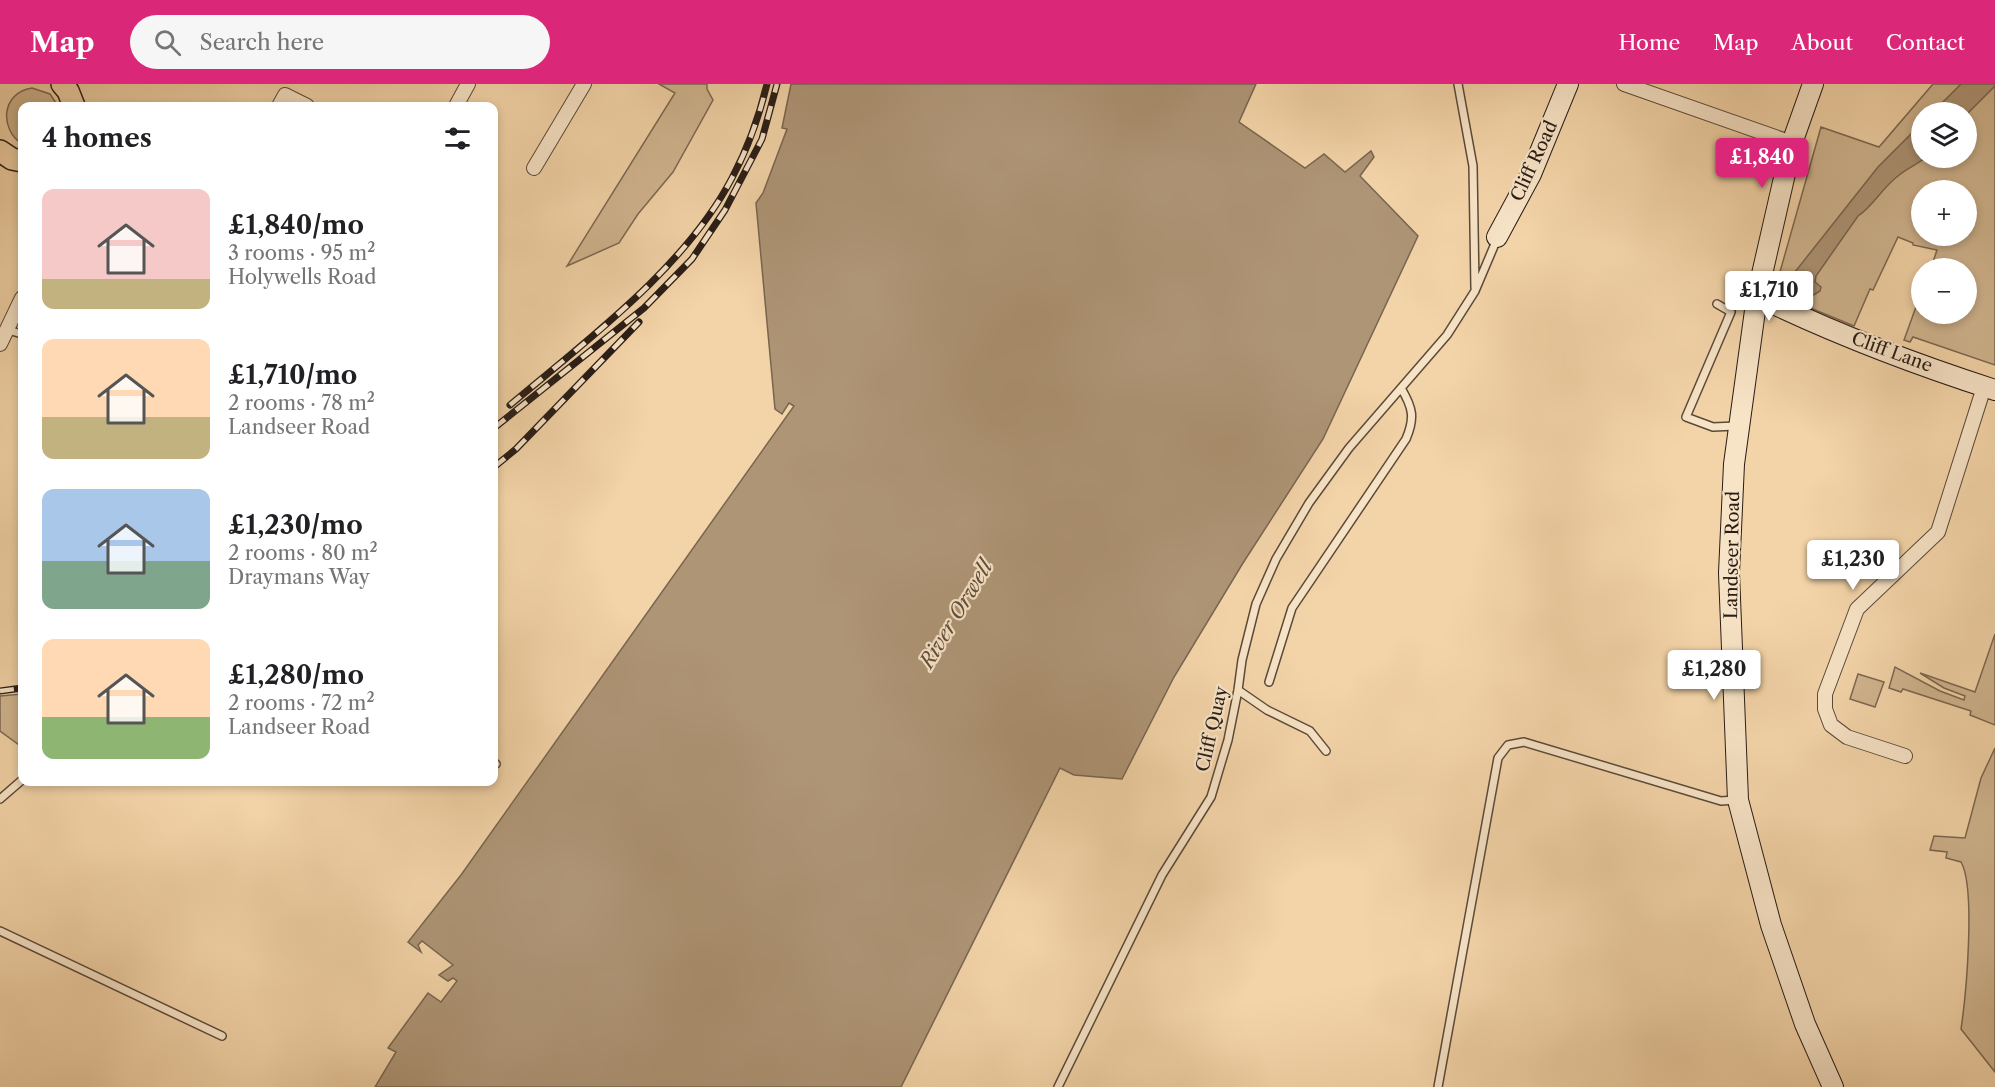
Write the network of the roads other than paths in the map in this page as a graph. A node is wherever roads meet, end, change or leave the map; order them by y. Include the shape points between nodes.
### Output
1 (62, 84) edge
2 (468, 84) edge
3 (584, 84) edge
4 (1458, 84) edge
5 (1568, 84) edge
6 (1624, 84) edge
7 (1813, 84) edge
8 (74, 98) edge
9 (281, 102) edge
10 (299, 102) edge
11 (458, 102) edge
12 (1792, 143) junction
13 (534, 168) dead end
14 (1497, 237) joint
15 (1475, 291) junction
16 (1757, 296) junction
17 (1717, 304) dead end
18 (18, 307) edge
19 (8, 330) junction
20 (18, 333) edge
21 (0, 344) edge
22 (1401, 388) junction
23 (1990, 389) edge
24 (1738, 426) junction
25 (1269, 682) dead end
26 (1238, 690) junction
27 (1326, 751) dead end
28 (1905, 756) dead end
29 (18, 784) edge
30 (0, 800) edge
31 (1738, 800) junction
32 (0, 931) edge
33 (222, 1036) dead end
34 (1058, 1087) edge
35 (1438, 1087) edge
36 (1833, 1087) edge

1 - 8 main road
2 - 11 street
3 - 13 street
4 - 15 lane via 1473,166
5 - 14 street, Cliff Road via 1531,174
6 - 12 street
7 - 12 street, Landseer Road
9 - 10 street via 285,95
12 - 16 street, Landseer Road
14 - 15 lane, Cliff Quay
15 - 22 lane, Cliff Quay via 1447,335
16 - 23 street, Cliff Lane via 1852,338
16 - 24 street, Landseer Road
17 - 24 lane via 1731,312 1686,417 1713,427
18 - 19 street
19 - 20 lane
19 - 21 street
22 - 25 lane via 1410,402 1413,423 1406,439 1292,608
22 - 26 lane, Cliff Quay via 1309,503 1276,559 1256,604
23 - 28 street via 1938,532 1857,609 1826,694 1825,709 1831,725 1847,737
24 - 31 street, Landseer Road via 1729,573
26 - 27 lane via 1267,710 1310,731
26 - 34 lane, Cliff Quay via 1211,797 1162,875
29 - 30 lane
31 - 35 lane via 1721,801 1524,742 1508,745 1498,758
31 - 36 street, Landseer Road via 1771,925 1805,1024
32 - 33 lane

